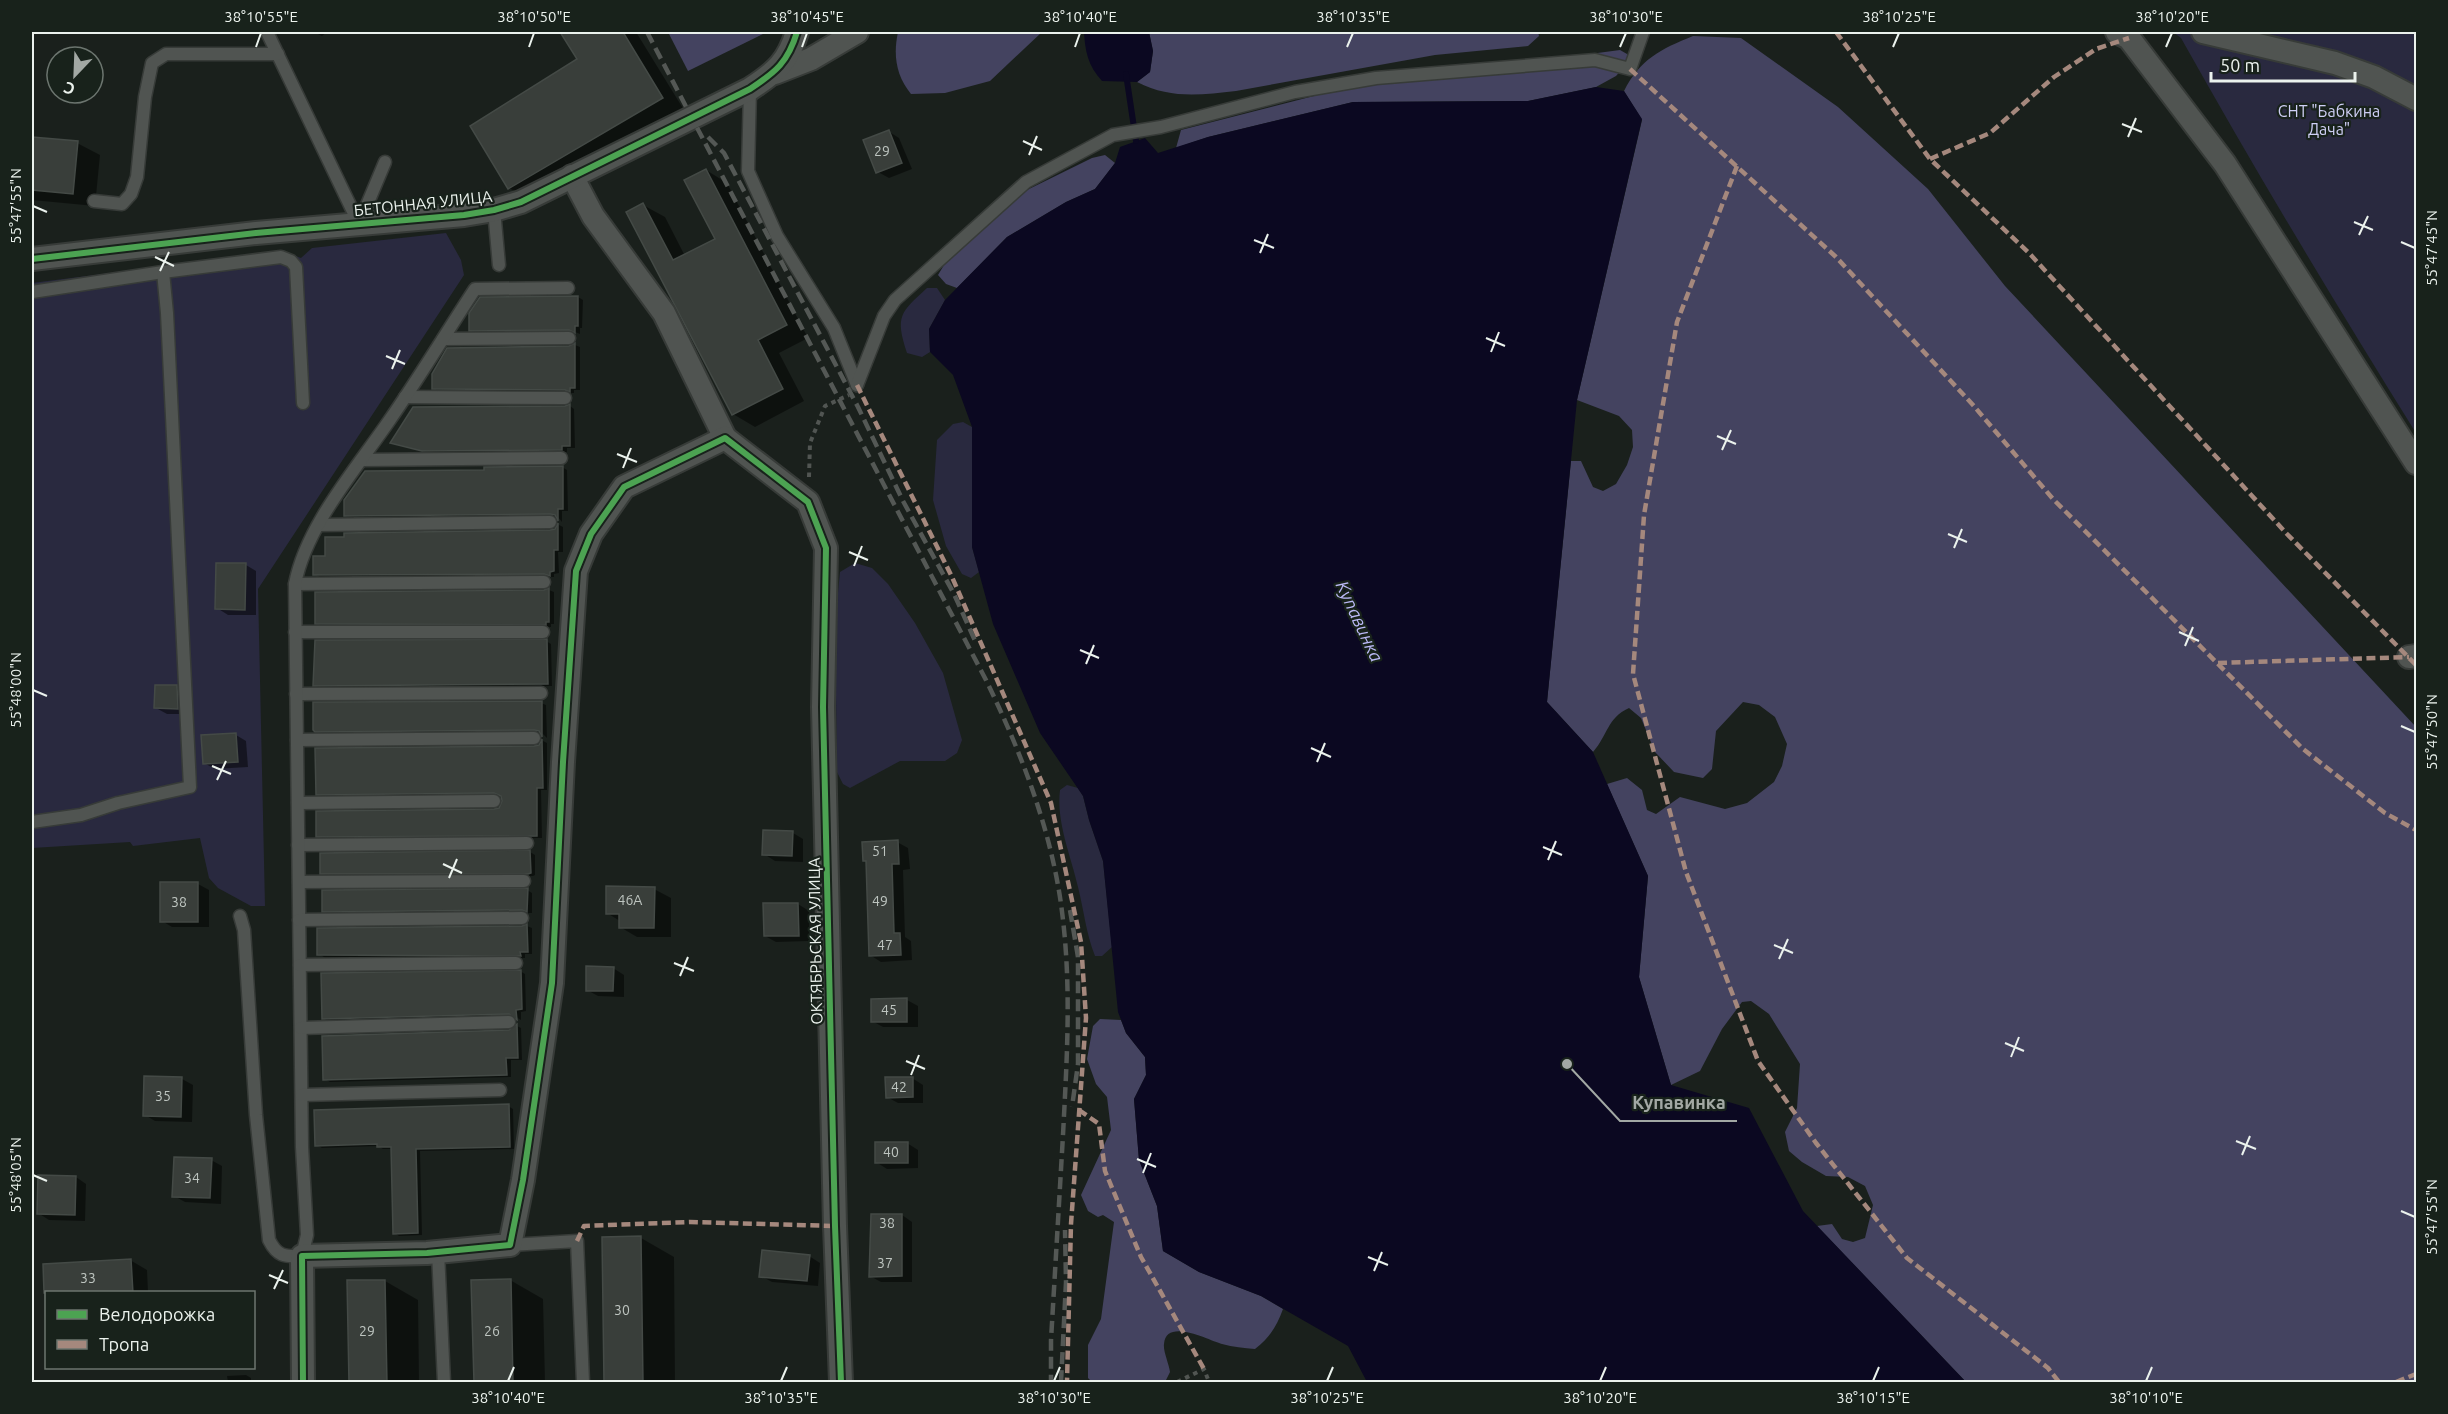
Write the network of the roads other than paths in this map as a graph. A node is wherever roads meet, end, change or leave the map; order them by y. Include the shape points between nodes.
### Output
1 (267, 32) edge
2 (797, 32) edge
3 (857, 32) edge
4 (1643, 32) edge
5 (2203, 32) edge
6 (2128, 34) edge
7 (278, 54) junction
8 (775, 73) junction
9 (750, 89) junction
10 (2416, 99) edge
11 (385, 162) dead end
12 (572, 176) junction
13 (94, 201) dead end
14 (494, 210) junction
15 (359, 224) junction
16 (32, 259) edge
17 (499, 265) dead end
18 (163, 272) junction
19 (567, 288) dead end
20 (32, 292) edge
21 (569, 338) dead end
22 (443, 339) junction
23 (405, 397) junction
24 (565, 398) dead end
25 (303, 403) dead end
26 (725, 438) junction
27 (561, 458) dead end
28 (362, 460) junction
29 (2416, 463) edge
30 (550, 522) dead end
31 (319, 525) junction
32 (544, 582) dead end
33 (295, 584) junction
34 (295, 632) junction
35 (543, 632) dead end
36 (542, 693) dead end
37 (296, 694) junction
38 (534, 738) dead end
39 (297, 740) junction
40 (494, 801) dead end
41 (298, 803) junction
42 (32, 822) edge
43 (527, 843) dead end
44 (298, 845) junction
45 (524, 881) dead end
46 (299, 882) junction
47 (240, 916) dead end
48 (522, 918) dead end
49 (299, 920) junction
50 (516, 963) dead end
51 (300, 965) junction
52 (509, 1022) dead end
53 (301, 1028) junction
54 (500, 1090) dead end
55 (302, 1095) junction
56 (510, 1245) junction
57 (438, 1252) junction
58 (302, 1256) junction
59 (303, 1383) edge
60 (444, 1383) edge
61 (583, 1383) edge
62 (841, 1383) edge

1 - 7 lane
2 - 8 street, БЕТОННАЯ УЛИЦА via 792,48
3 - 8 street via 811,59
4 - 9 lane via 1630,69 1595,60 1376,78 1295,92 1161,127 1113,135 1026,182 895,300 884,316 857,385 834,328 777,236 748,171
5 - 10 street via 2335,63 2374,77
6 - 29 street via 2225,164
7 - 13 lane via 166,54 152,63 137,177 131,194 122,204
7 - 15 lane
8 - 9 street, БЕТОННАЯ УЛИЦА
9 - 12 street, БЕТОННАЯ УЛИЦА
11 - 15 lane
12 - 14 street, БЕТОННАЯ УЛИЦА via 521,202
12 - 26 street via 593,216 664,313
14 - 15 street, БЕТОННАЯ УЛИЦА
14 - 17 lane
15 - 16 street, БЕТОННАЯ УЛИЦА
18 - 20 lane
18 - 25 lane via 281,258 291,261 296,267
18 - 42 lane via 190,787 81,815
19 - 22 lane via 475,289
21 - 22 lane
22 - 23 lane
23 - 24 lane
23 - 28 lane
26 - 56 street via 624,487 591,534 576,571 552,983
26 - 62 street, ОКТЯБРЬСКАЯ УЛИЦА via 808,502 826,548 823,707
27 - 28 lane
28 - 31 lane
30 - 31 lane
31 - 33 lane
32 - 33 lane
33 - 34 lane
34 - 35 lane
34 - 37 lane
36 - 37 lane
37 - 39 lane
38 - 39 lane
39 - 41 lane
40 - 41 lane
41 - 44 lane
43 - 44 lane
44 - 46 lane
45 - 46 lane
46 - 49 lane
47 - 58 lane via 269,1240 283,1257
48 - 49 lane
49 - 51 lane
50 - 51 lane
51 - 53 lane
52 - 53 lane
53 - 55 lane
54 - 55 lane
55 - 58 lane via 307,1235
56 - 57 street
56 - 61 lane via 577,1241
57 - 58 street
57 - 60 lane
58 - 59 street

